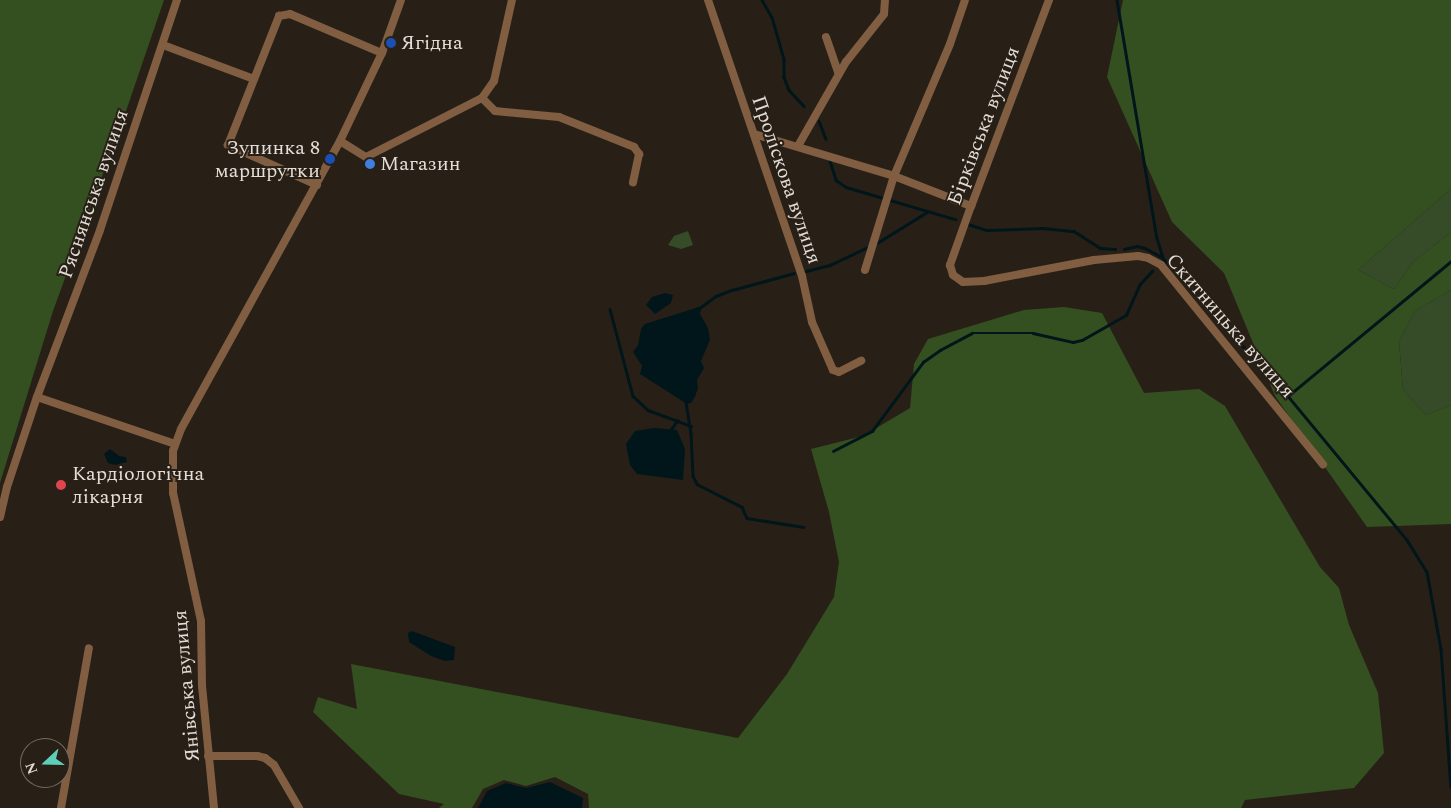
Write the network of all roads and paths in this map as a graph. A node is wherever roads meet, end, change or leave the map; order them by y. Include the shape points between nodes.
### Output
1 (177, 0) edge
2 (402, 0) edge
3 (512, 0) edge
4 (708, 0) edge
5 (885, 0) edge
6 (964, 0) edge
7 (1049, 0) edge
8 (826, 37) dead end
9 (163, 45) junction
10 (382, 53) junction
11 (839, 74) junction
12 (254, 79) junction
13 (482, 98) junction
14 (754, 134) junction
15 (340, 141) junction
16 (798, 146) junction
17 (894, 176) junction
18 (633, 182) dead end
19 (317, 185) junction
20 (970, 206) junction
21 (950, 265) joint
22 (865, 270) dead end
23 (861, 361) dead end
24 (38, 397) junction
25 (175, 444) junction
26 (1323, 464) dead end
27 (0, 517) edge
28 (89, 648) dead end
29 (208, 756) junction
30 (61, 808) edge
31 (214, 808) edge
32 (299, 808) edge

1 - 9 street, Ряснянська вулиця
2 - 10 street
3 - 13 street via 494,81
4 - 14 street, Проліскова вулиця
5 - 11 street via 884,14
6 - 17 street via 950,44
7 - 20 street, Бірківська вулиця
8 - 11 street
9 - 12 street
9 - 24 street, Ряснянська вулиця via 100,230
10 - 12 street via 284,14 279,16
10 - 15 street
11 - 16 street
12 - 19 street via 228,144
13 - 15 street via 366,157
13 - 18 street via 495,111 559,117 634,147 639,156
14 - 16 street
14 - 23 street, Проліскова вулиця via 802,276 812,322 833,370 838,372
15 - 19 street
16 - 17 street
17 - 20 street
17 - 22 street
19 - 25 street
20 - 21 street, Бірківська вулиця
21 - 26 street, Скитницька вулиця via 953,275 963,282 1094,260 1148,258 1161,265
24 - 25 street
24 - 27 street, Ряснянська вулиця
25 - 29 street, Янівська вулиця via 173,493 201,621
28 - 30 street
29 - 31 street, Янівська вулиця
29 - 32 street via 265,758 274,765

